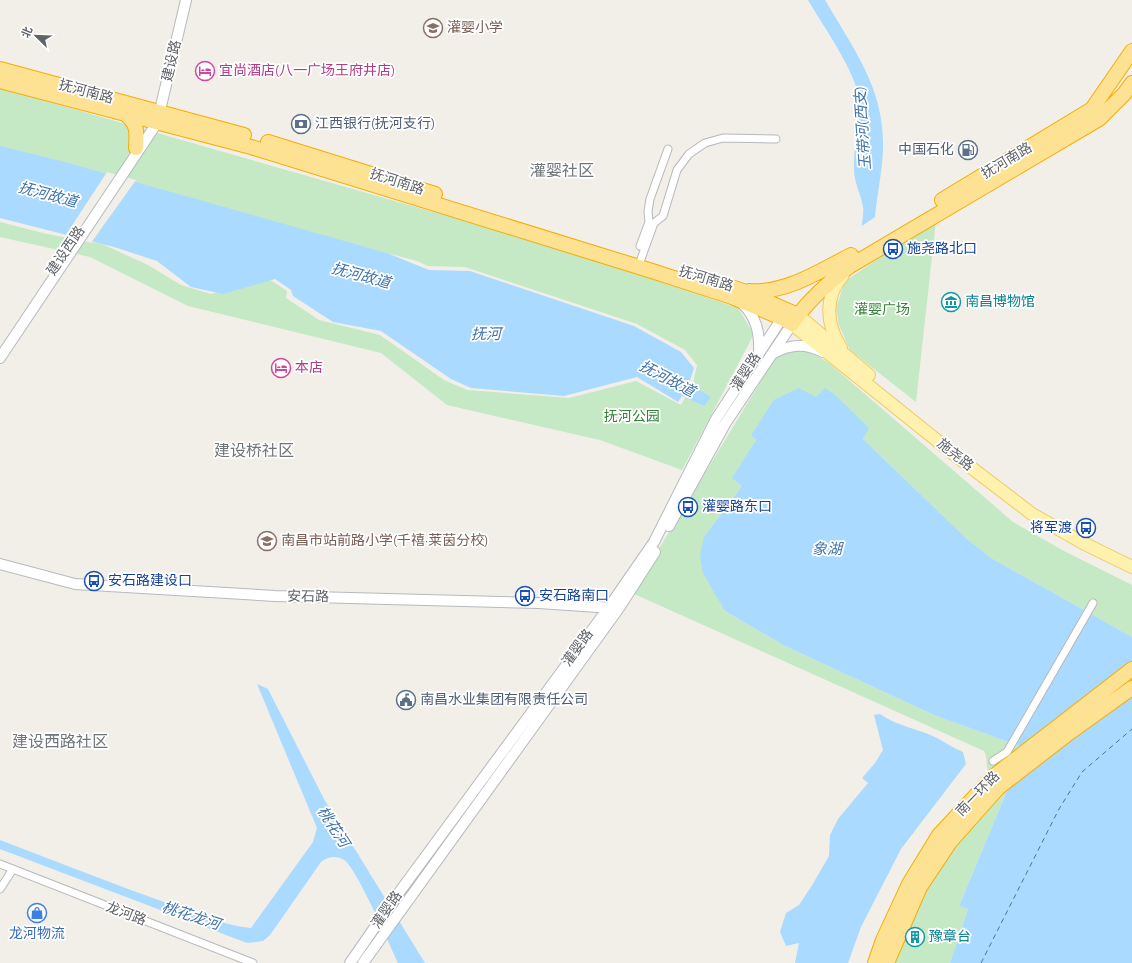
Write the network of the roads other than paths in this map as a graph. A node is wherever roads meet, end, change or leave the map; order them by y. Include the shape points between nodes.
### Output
1 (186, 0) edge
2 (1132, 51) edge
3 (0, 69) edge
4 (0, 81) edge
5 (1132, 83) edge
6 (1132, 100) edge
7 (125, 114) junction
8 (156, 117) junction
9 (1099, 119) junction
10 (776, 139) dead end
11 (138, 149) junction
12 (668, 149) dead end
13 (638, 258) junction
14 (851, 261) junction
15 (58, 267) junction
16 (741, 295) junction
17 (790, 317) junction
18 (0, 349) edge
19 (759, 353) junction
20 (771, 355) junction
21 (0, 358) edge
22 (843, 359) junction
23 (1132, 559) edge
24 (0, 564) edge
25 (1132, 566) edge
26 (1093, 603) dead end
27 (614, 608) junction
28 (1132, 668) edge
29 (1132, 688) edge
30 (992, 761) dead end
31 (0, 864) edge
32 (13, 869) junction
33 (0, 889) edge
34 (253, 963) edge
35 (350, 963) edge
36 (363, 963) edge
37 (875, 963) edge
38 (887, 963) edge

1 - 8 main road, 建设路
2 - 14 highway, 抚河南路 via 1092,110
3 - 8 highway, 抚河南路
4 - 7 highway, 抚河南路
5 - 9 highway, 抚河南路
6 - 9 highway
7 - 8 highway, 抚河南路
7 - 11 highway via 133,120
8 - 11 main road, 建设西路
8 - 13 highway, 抚河南路 via 339,163
8 - 16 highway, 抚河南路 via 652,271
9 - 14 highway, 抚河南路
10 - 13 street via 723,138 705,143 689,154 677,170 663,216 654,223
11 - 15 main road, 建设西路
12 - 13 street via 650,199 649,222
13 - 16 highway, 抚河南路
14 - 16 highway via 771,290
14 - 17 highway, 抚河南路 via 820,278
14 - 22 main road via 833,290 829,302 828,315
15 - 18 main road, 建设西路
15 - 21 main road, 建设西路
16 - 17 highway, 抚河南路
16 - 19 main road via 759,333
17 - 19 main road, 灌婴路
17 - 20 main road, 灌婴路
17 - 22 main road, 施尧路
19 - 27 main road, 灌婴路 via 716,419 654,542
20 - 22 main road via 782,348 797,345
20 - 27 main road, 灌婴路 via 725,424 659,546
22 - 23 main road, 施尧路 via 962,454 1035,507 1088,538
22 - 25 main road, 施尧路 via 960,459 1032,514 1083,543
24 - 27 main road, 安石路 via 75,584 275,596 539,603
26 - 30 street via 1007,752
27 - 35 main road, 灌婴路 via 395,898
27 - 36 main road, 灌婴路
28 - 37 highway, 南一环路 via 994,776 939,835 909,884
29 - 38 highway, 南一环路 via 998,788 950,842 920,887
31 - 32 street, 龙河路
32 - 33 street
32 - 34 street, 龙河路

